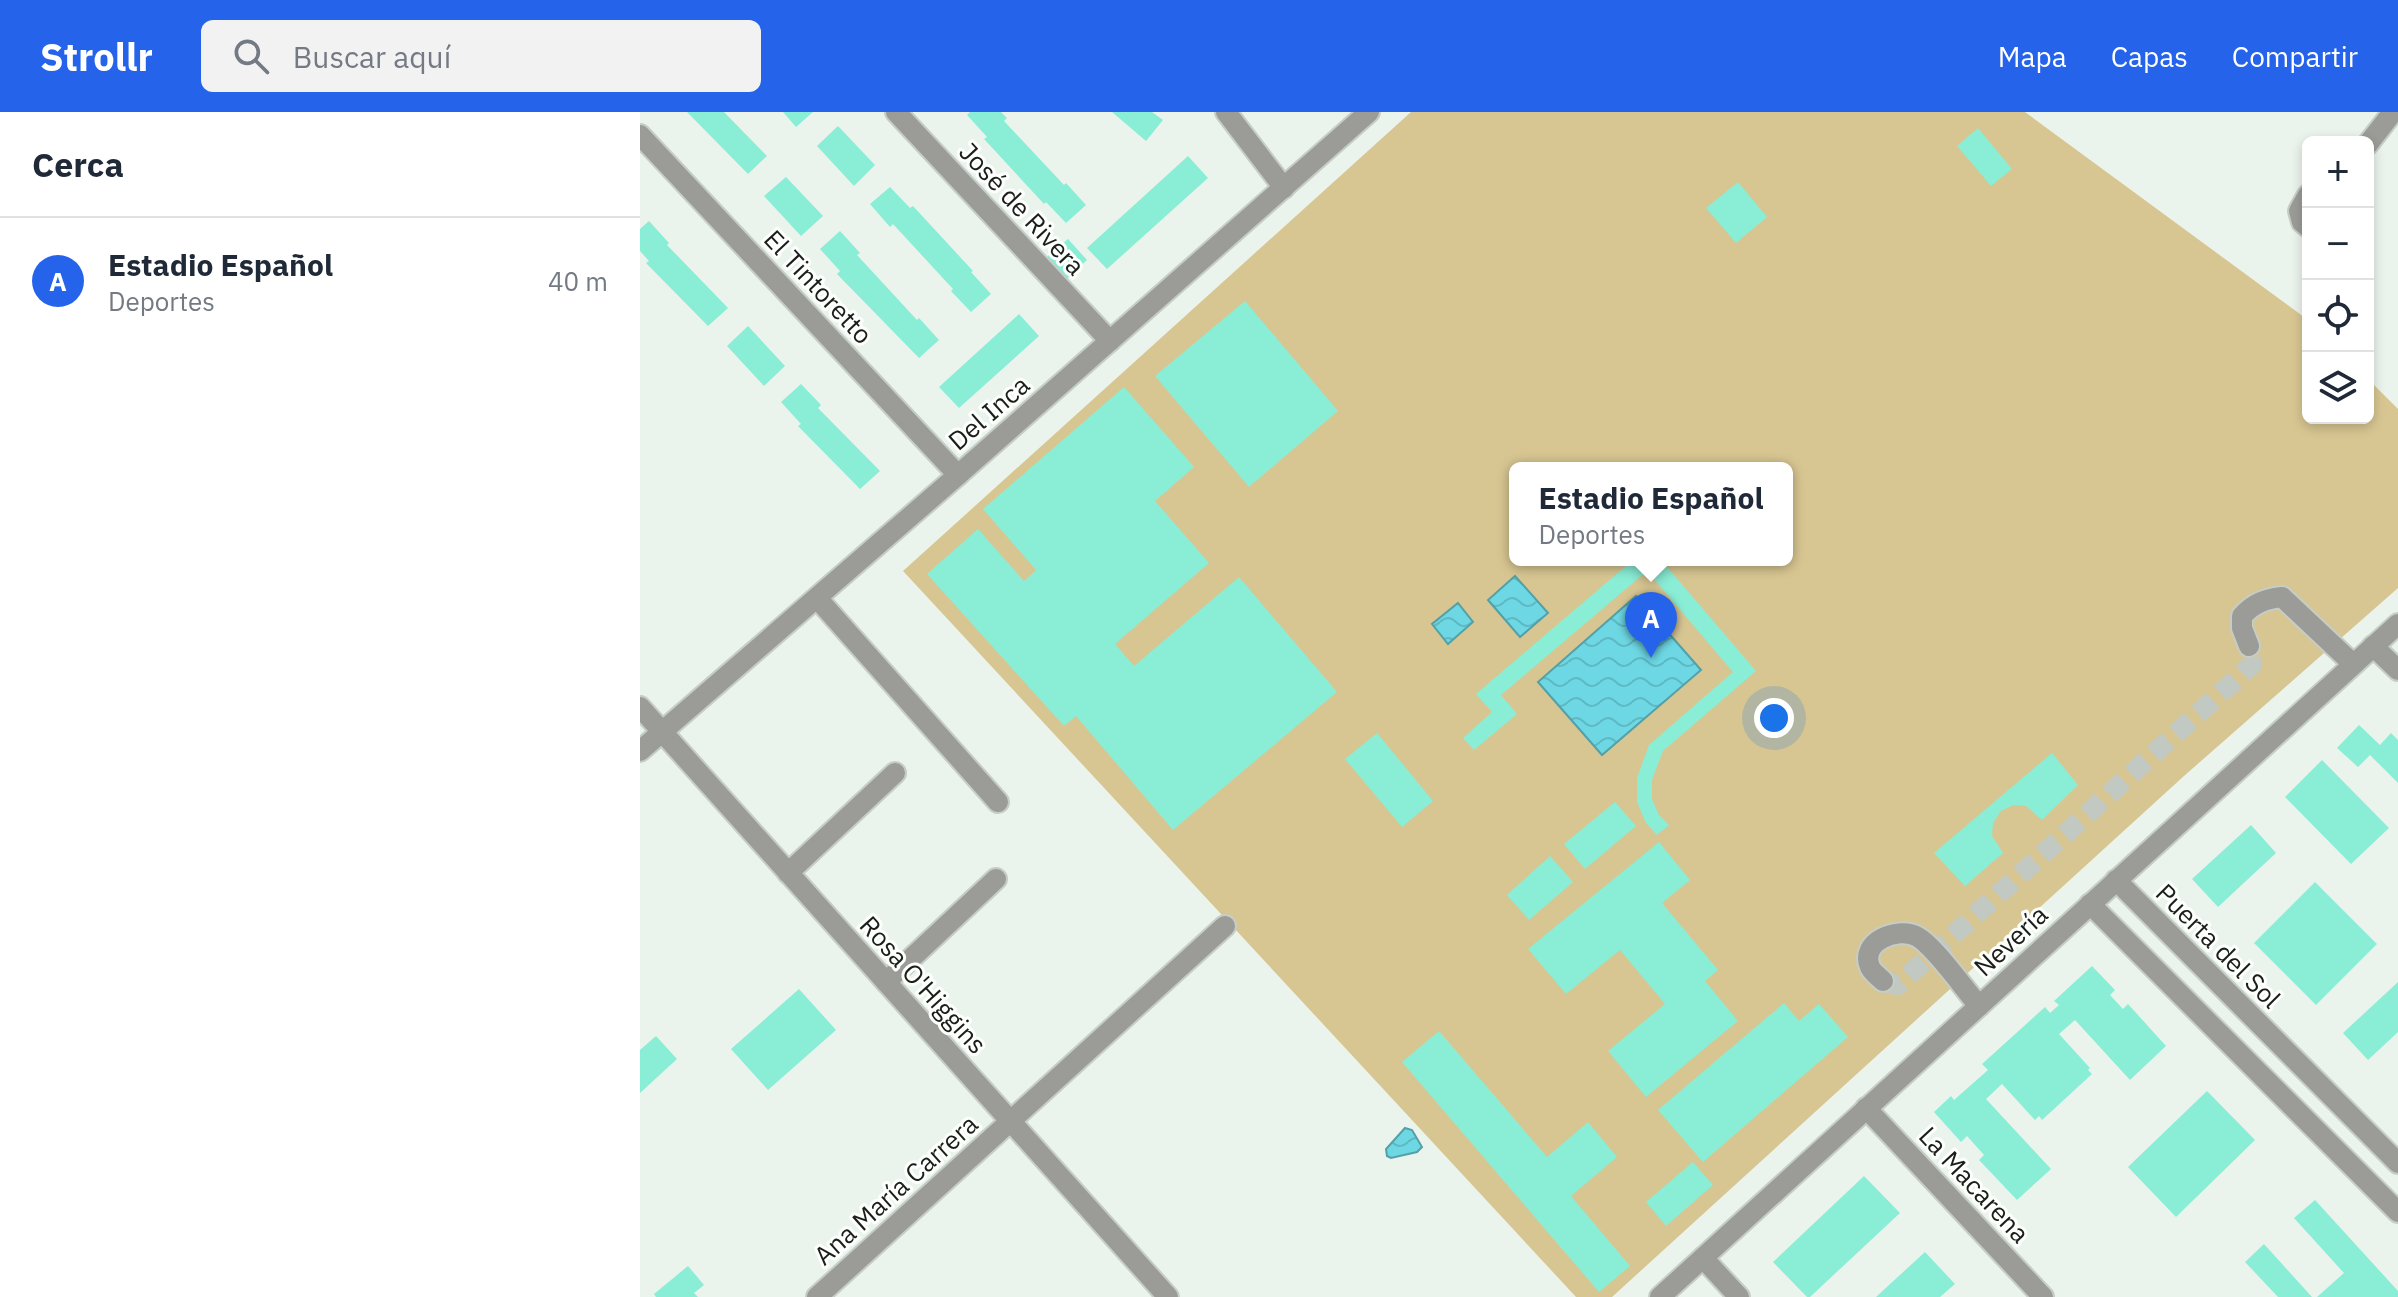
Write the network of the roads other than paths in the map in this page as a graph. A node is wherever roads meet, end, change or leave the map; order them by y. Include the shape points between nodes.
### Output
1 (896, 112) edge
2 (1226, 112) edge
3 (1369, 112) edge
4 (2393, 112) edge
5 (640, 135) edge
6 (2374, 136) edge
7 (1284, 188) junction
8 (1110, 341) junction
9 (958, 475) junction
10 (817, 598) junction
11 (2398, 624) edge
12 (2249, 646) tunnel mouth
13 (2373, 646) junction
14 (2352, 663) junction
15 (2398, 670) edge
16 (640, 707) edge
17 (662, 732) junction
18 (640, 751) edge
19 (895, 773) dead end
20 (998, 802) dead end
21 (788, 873) junction
22 (996, 879) dead end
23 (2116, 880) junction
24 (2090, 904) junction
25 (1225, 926) dead end
26 (1883, 981) dead end
27 (886, 982) junction
28 (1979, 1006) junction
29 (2283, 1048) junction
30 (2258, 1071) junction
31 (1866, 1108) junction
32 (1010, 1121) junction
33 (2398, 1163) edge
34 (2398, 1212) edge
35 (1703, 1258) junction
36 (817, 1297) edge
37 (1168, 1297) edge
38 (1660, 1297) edge
39 (1739, 1297) edge
40 (2043, 1297) edge

1 - 8 street, José de Rivera
2 - 7 street
3 - 7 street, Del Inca
4 - 6 street
5 - 9 street, El Tintoretto
7 - 8 street, Del Inca
8 - 9 street, Del Inca
9 - 10 street, Del Inca
10 - 17 street, Del Inca
10 - 20 street
11 - 13 street, Nevería
12 - 14 street via 2242,616 2251,606 2282,597
13 - 14 street, Nevería
13 - 15 street
14 - 23 street, Nevería
16 - 17 street, Rosa O'Higgins
17 - 18 street, Del Inca
17 - 21 street, Rosa O'Higgins
19 - 21 street
21 - 27 street, Rosa O'Higgins
22 - 27 street
23 - 24 street, Nevería
23 - 29 street, Puerta del Sol
24 - 28 street, Nevería
24 - 30 street
25 - 32 street, Ana María Carrera
26 - 28 street via 1870,967 1869,956 1888,934 1905,931 1921,938
27 - 32 street, Rosa O'Higgins
28 - 31 street, Nevería
29 - 30 street, Puerta del Sol
29 - 33 street, Puerta del Sol
30 - 34 street
31 - 35 street, Nevería
31 - 40 street, La Macarena
32 - 36 street, Ana María Carrera
32 - 37 street, Rosa O'Higgins
35 - 38 street, Nevería
35 - 39 street

